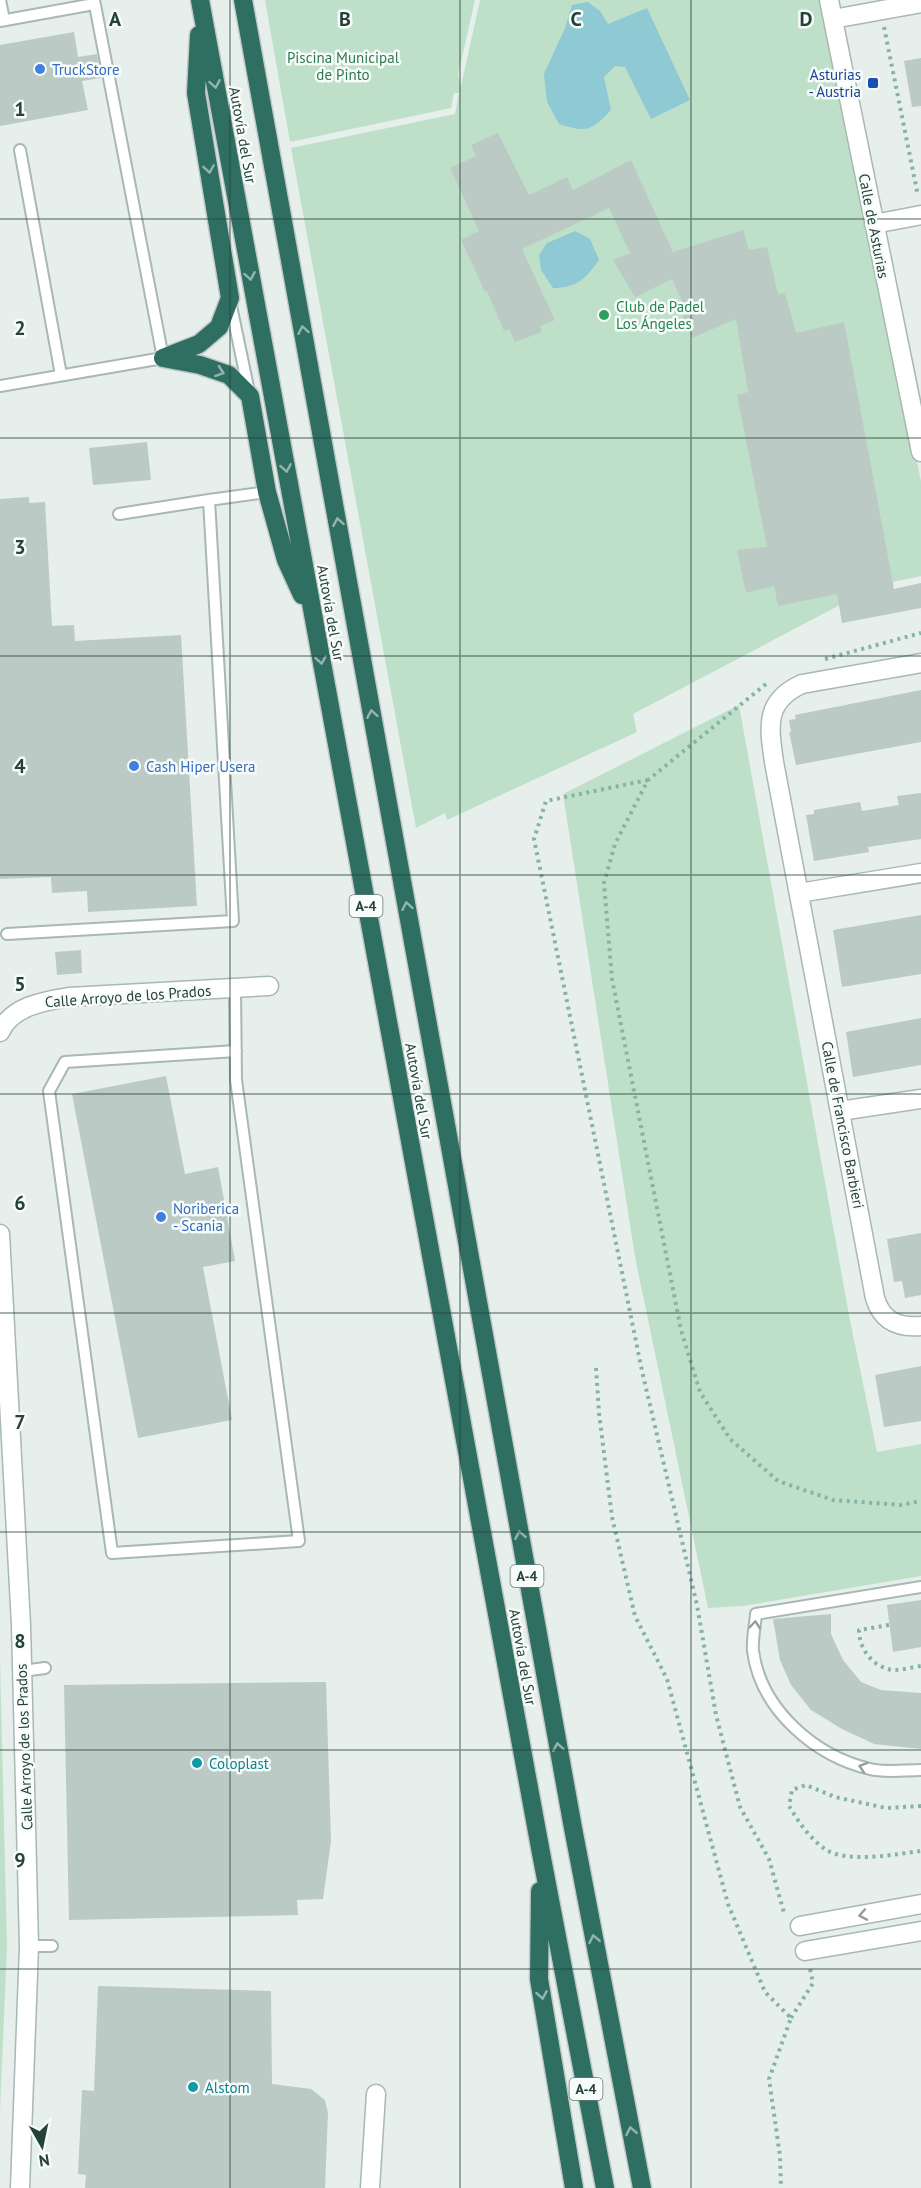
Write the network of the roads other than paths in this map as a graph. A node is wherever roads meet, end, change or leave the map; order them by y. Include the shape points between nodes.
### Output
1 (0, 0) edge
2 (243, 0) edge
3 (829, 0) edge
4 (94, 2) edge
5 (200, 3) edge
6 (921, 3) edge
7 (833, 19) junction
8 (2, 21) edge
9 (20, 150) dead end
10 (920, 208) edge
11 (874, 224) junction
12 (230, 298) junction
13 (163, 358) junction
14 (61, 375) junction
15 (0, 386) edge
16 (250, 396) junction
17 (921, 452) edge
18 (267, 492) junction
19 (209, 501) junction
20 (119, 514) dead end
21 (314, 622) junction
22 (921, 663) edge
23 (921, 873) edge
24 (799, 893) junction
25 (7, 934) dead end
26 (269, 986) dead end
27 (235, 988) junction
28 (0, 1032) edge
29 (236, 1051) junction
30 (921, 1099) edge
31 (840, 1111) junction
32 (0, 1234) edge
33 (921, 1326) edge
34 (921, 1587) edge
35 (45, 1668) dead end
36 (22, 1671) junction
37 (921, 1770) edge
38 (541, 1853) junction
39 (921, 1904) edge
40 (800, 1926) road end
41 (921, 1931) edge
42 (29, 1946) junction
43 (52, 1946) dead end
44 (806, 1951) road end
45 (376, 2094) dead end
46 (20, 2188) edge
47 (370, 2188) edge
48 (574, 2188) edge
49 (605, 2188) edge
50 (642, 2188) edge

1 - 8 lane
50 -> 2 highway, Autovía del Sur / A-4 via 573,1828
3 - 7 street, Calle de Asturias
4 - 8 lane
4 - 13 lane
5 -> 12 highway via 196,93
5 -> 21 highway, Autovía del Sur / A-4
6 - 7 street
7 - 11 street, Calle de Asturias
9 - 14 lane
10 - 11 street
11 - 17 street, Calle de Asturias
12 - 13 highway via 219,327 199,344
12 - 16 lane
13 - 14 lane
13 -> 16 highway via 229,375
14 - 15 lane
16 - 18 highway
18 - 19 lane
18 - 21 highway via 286,560
19 - 20 lane
19 - 25 lane via 233,921
21 -> 38 highway, Autovía del Sur / A-4
22 - 24 street, Calle de Francisco Barbieri via 802,684 785,694 772,713 771,740
23 - 24 street
24 - 31 street, Calle de Francisco Barbieri
26 - 27 street, Calle Arroyo de los Prados
27 - 28 street, Calle Arroyo de los Prados via 41,1001 21,1011
27 - 29 lane
29 - 29 lane via 236,1080 299,1541 112,1553 49,1091 65,1062
30 - 31 street
31 - 33 street, Calle de Francisco Barbieri via 878,1310 896,1324
32 - 36 street, Calle Arroyo de los Prados
37 -> 34 lane via 872,1770 813,1745 787,1720 766,1691 753,1650 756,1614
35 - 36 lane
36 - 42 street, Calle Arroyo de los Prados
38 -> 48 highway via 539,1979
38 - 49 highway, Autovía del Sur / A-4
39 -> 40 street
41 - 44 street
42 - 43 lane
42 - 46 street, Calle Arroyo de los Prados
45 - 47 street

